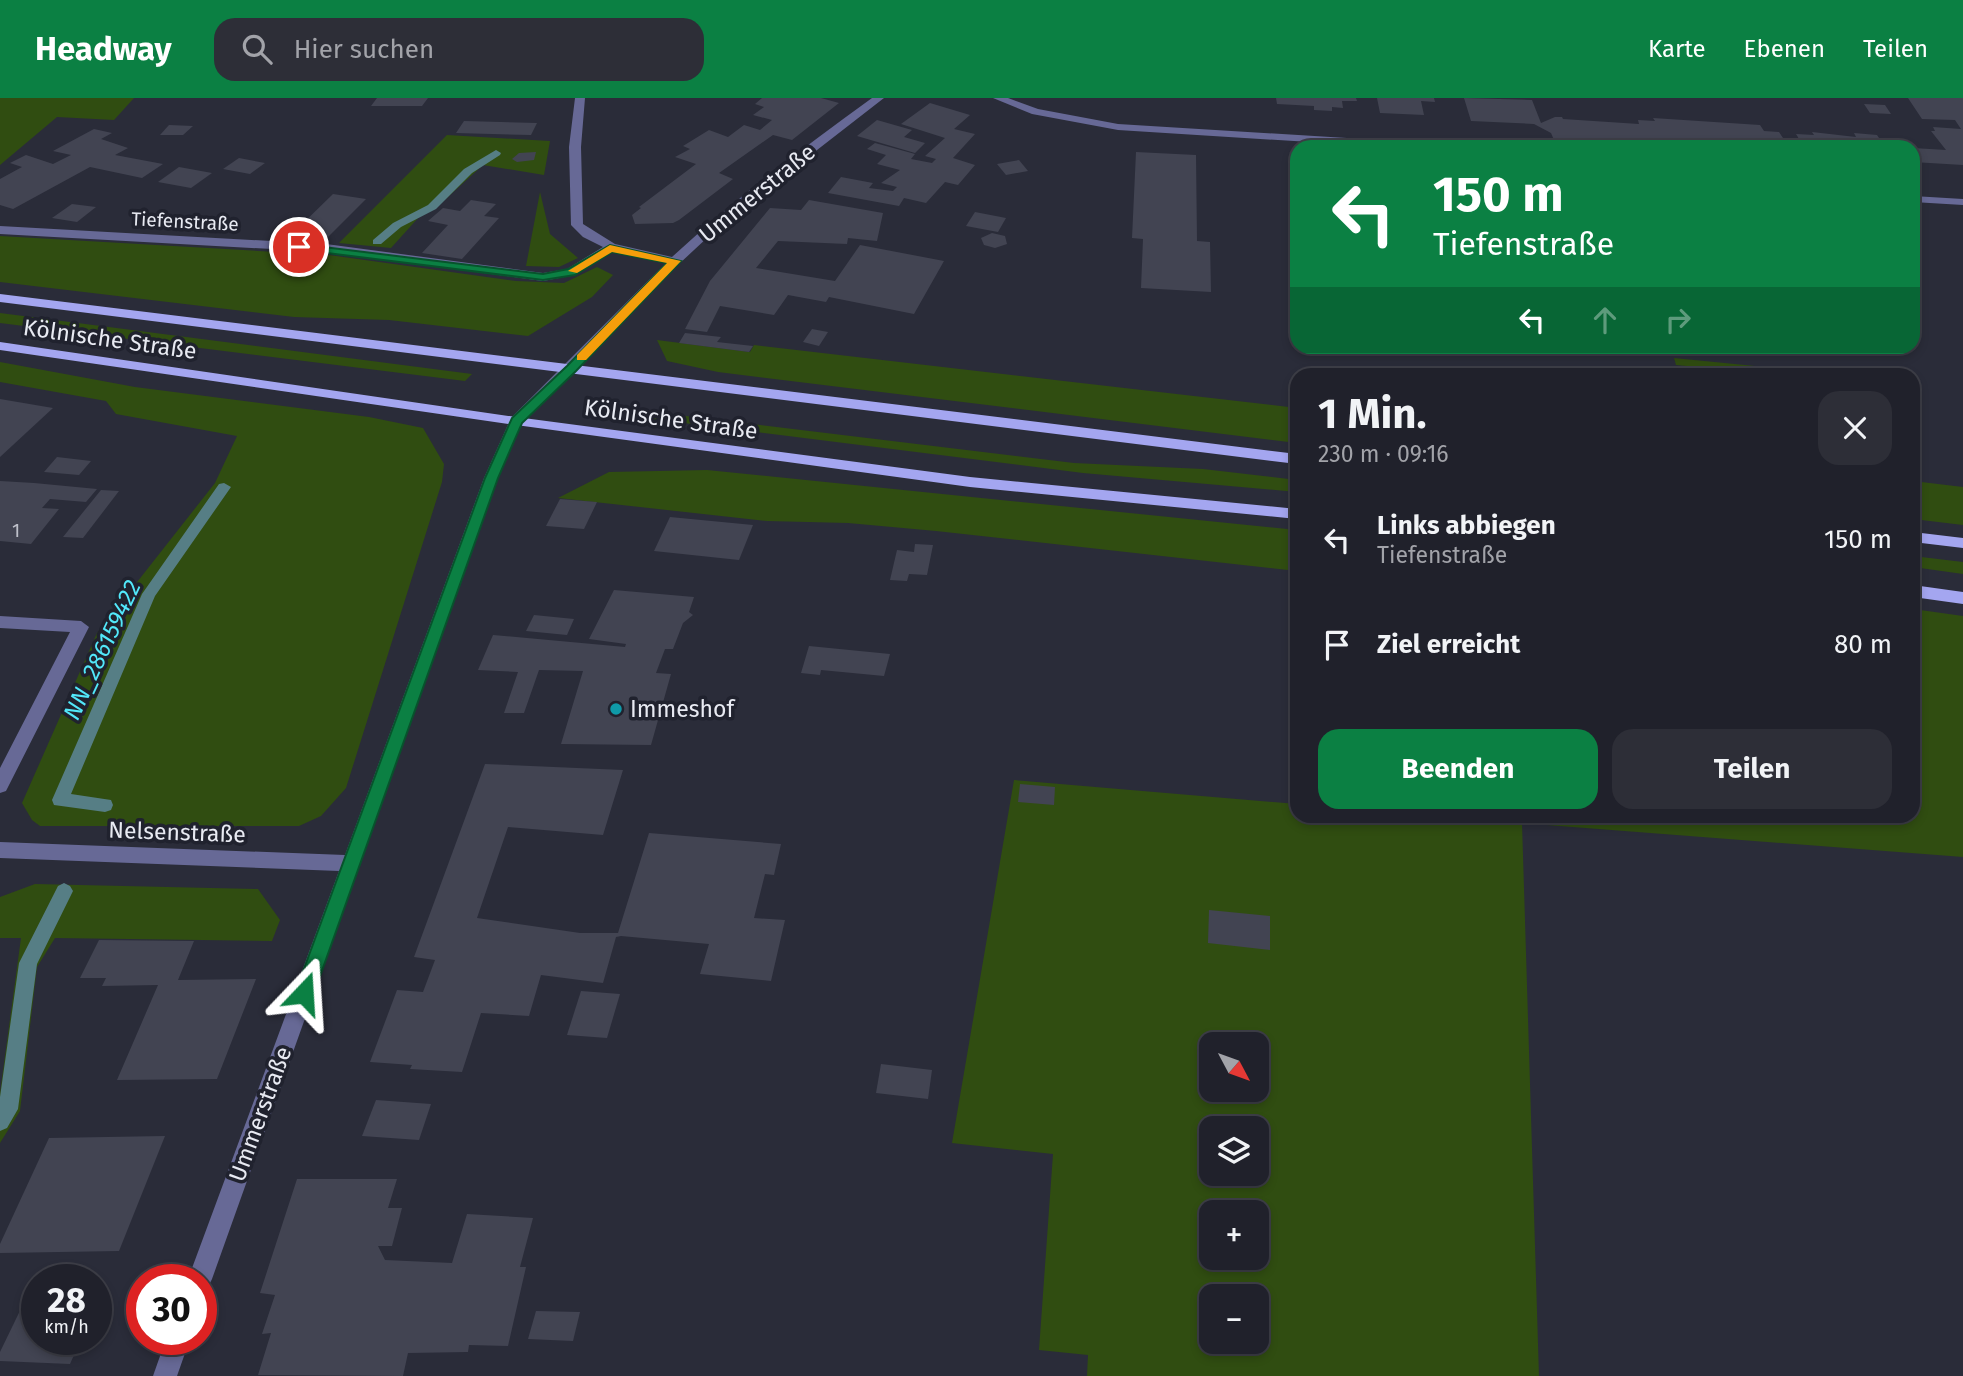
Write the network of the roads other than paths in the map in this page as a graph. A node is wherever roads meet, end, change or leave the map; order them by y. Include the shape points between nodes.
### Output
1 (580, 98) edge
2 (879, 98) edge
3 (998, 98) edge
4 (1330, 140) edge
5 (1920, 199) edge
6 (1963, 202) edge
7 (0, 230) edge
8 (610, 248) junction
9 (675, 261) junction
10 (0, 298) edge
11 (0, 346) edge
12 (571, 368) junction
13 (516, 421) junction
14 (1290, 458) edge
15 (1290, 513) edge
16 (1920, 538) edge
17 (1963, 543) edge
18 (1920, 592) edge
19 (1963, 597) edge
20 (0, 622) edge
21 (0, 786) edge
22 (0, 850) edge
23 (352, 863) junction
24 (205, 1264) edge
25 (172, 1355) edge
26 (164, 1376) edge

1 - 8 street via 575,147 577,225
2 - 9 street, Ummerstraße via 719,220
3 - 4 street via 1036,112 1118,127
5 - 6 street
7 - 8 street, Tiefenstraße via 326,248 543,277 571,272
8 - 9 street
9 - 12 street, Ummerstraße
10 - 12 main road, Kölnische Straße
11 - 13 main road, Kölnische Straße
12 - 13 street, Ummerstraße
12 - 14 main road, Kölnische Straße
13 - 15 main road, Kölnische Straße via 970,482
13 - 23 street, Ummerstraße via 491,478
16 - 17 main road
18 - 19 main road
20 - 21 street via 81,627
22 - 23 street, Nelsenstraße
23 - 24 street, Ummerstraße
25 - 26 street

